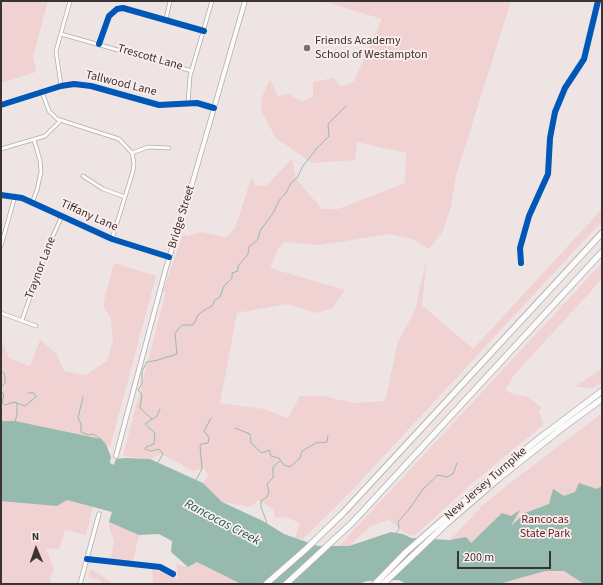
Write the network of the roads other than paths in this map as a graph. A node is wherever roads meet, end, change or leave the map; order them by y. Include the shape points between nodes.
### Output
1 (70, 1) edge
2 (170, 1) edge
3 (212, 1) edge
4 (245, 1) edge
5 (598, 1) edge
6 (166, 19) junction
7 (204, 31) junction
8 (61, 34) junction
9 (99, 44) junction
10 (192, 71) junction
11 (61, 86) junction
12 (42, 92) junction
13 (188, 103) junction
14 (1, 105) edge
15 (214, 108) junction
16 (60, 121) junction
17 (34, 140) junction
18 (169, 148) dead end
19 (1, 149) edge
20 (132, 153) junction
21 (83, 176) dead end
22 (1, 195) edge
23 (15, 196) junction
24 (125, 197) junction
25 (32, 203) junction
26 (62, 216) junction
27 (602, 232) edge
28 (112, 239) junction
29 (1, 246) edge
30 (602, 252) edge
31 (169, 257) junction
32 (521, 263) dead end
33 (1, 313) edge
34 (22, 320) junction
35 (36, 326) dead end
36 (602, 390) edge
37 (602, 400) edge
38 (116, 456) dead end
39 (99, 514) dead end
40 (87, 559) junction
41 (173, 574) dead end
42 (80, 584) edge
43 (266, 584) edge
44 (286, 584) edge
45 (376, 584) edge
46 (383, 584) edge

1 - 8 street
2 - 6 street
3 - 7 street
4 - 15 main road, Bridge Street
5 - 32 street via 584,58 565,88 555,112 550,138 548,174 529,216 520,248
6 - 7 street
6 - 9 street via 120,8 109,16
7 - 10 street
8 - 9 street, Trescott Lane
8 - 11 street via 56,56
9 - 10 street, Trescott Lane
10 - 13 street
11 - 12 street, Tallwood Lane
11 - 13 street, Tallwood Lane via 91,86 159,105
12 - 14 street, Tallwood Lane
12 - 16 street via 49,111
13 - 15 street, Tallwood Lane via 204,104
15 - 31 main road, Bridge Street
16 - 17 street via 48,134
16 - 20 street via 119,139
17 - 19 street
17 - 25 street via 41,172 38,190
18 - 20 street via 148,147
20 - 24 street via 133,171
21 - 24 street via 103,189
22 - 23 street, Tiffany Lane
23 - 25 street, Tiffany Lane
23 - 29 street
24 - 28 street
25 - 26 street, Tiffany Lane
26 - 28 street, Tiffany Lane
26 - 34 street, Traynor Lane via 47,249
27 - 43 highway via 325,531
28 - 31 street, Tiffany Lane
30 - 44 highway via 335,541
31 - 38 main road, Bridge Street
33 - 34 street
34 - 35 street
36 - 45 highway, New Jersey Turnpike via 510,462 406,552
37 - 46 highway, New Jersey Turnpike via 508,470
39 - 40 street
40 - 41 street via 160,567
40 - 42 street

